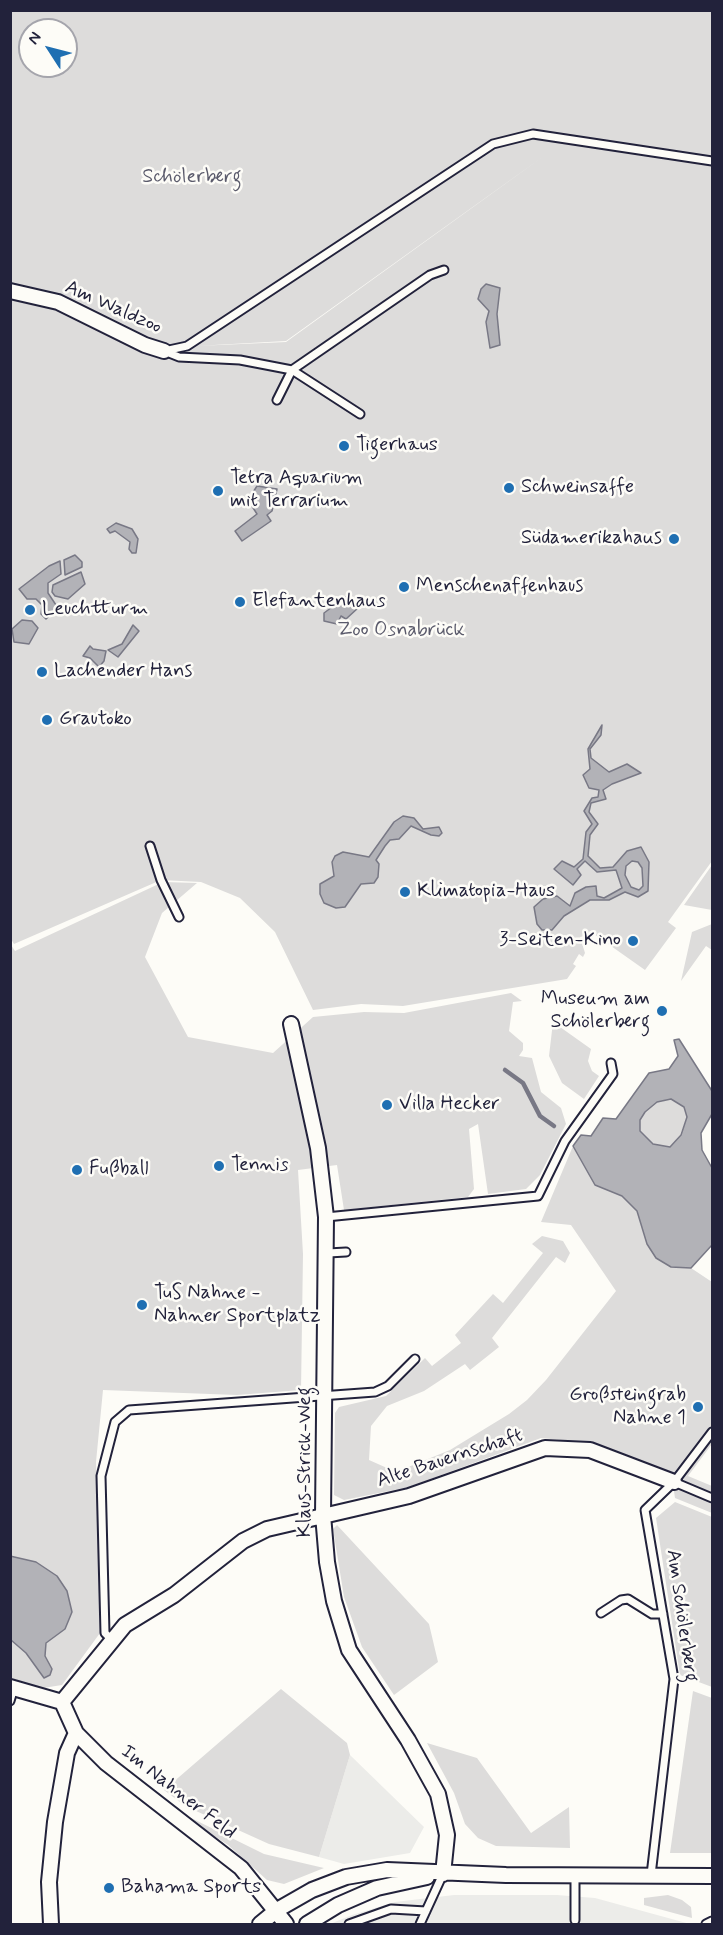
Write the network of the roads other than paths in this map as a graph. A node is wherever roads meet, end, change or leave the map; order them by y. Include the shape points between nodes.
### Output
1 (712, 161) edge
2 (444, 270) dead end
3 (10, 291) edge
4 (164, 351) junction
5 (292, 370) junction
6 (277, 400) dead end
7 (360, 414) dead end
8 (150, 846) dead end
9 (179, 917) dead end
10 (291, 1024) dead end
11 (611, 1063) dead end
12 (326, 1217) junction
13 (346, 1252) dead end
14 (328, 1253) junction
15 (415, 1359) dead end
16 (325, 1395) junction
17 (712, 1432) edge
18 (674, 1482) junction
19 (712, 1498) edge
20 (322, 1515) junction
21 (602, 1613) dead end
22 (663, 1614) junction
23 (111, 1639) junction
24 (12, 1692) edge
25 (62, 1702) junction
26 (76, 1733) junction
27 (443, 1874) junction
28 (575, 1875) junction
29 (651, 1875) junction
30 (712, 1875) edge
31 (712, 1884) edge
32 (277, 1910) junction
33 (426, 1911) junction
34 (575, 1920) dead end
35 (712, 1921) edge
36 (51, 1924) edge
37 (260, 1924) edge
38 (286, 1924) edge
39 (307, 1924) edge
40 (349, 1924) edge
41 (420, 1924) edge
42 (706, 1924) edge

1 - 4 lane via 533,134 494,144 187,346
2 - 5 lane via 430,274
3 - 4 street, Am Waldzoo via 58,302
4 - 5 lane via 179,357 240,360
5 - 6 lane
5 - 7 lane
8 - 9 lane
10 - 12 street, Klaus-Strick-Weg via 318,1148
11 - 12 lane via 613,1074 565,1142 538,1196
12 - 14 street, Klaus-Strick-Weg
13 - 14 lane
14 - 16 street, Klaus-Strick-Weg
15 - 16 lane via 388,1386 375,1392
16 - 20 street, Klaus-Strick-Weg
16 - 23 lane via 129,1410 116,1422 101,1476 105,1633
17 - 18 lane
18 - 19 lane, Alte Bauernschaft
18 - 20 street, Alte Bauernschaft via 590,1450 545,1448 409,1496
18 - 22 lane, Am Schölerberg via 645,1510
20 - 23 street, Alte Bauernschaft via 267,1528 243,1541 204,1574 125,1625
20 - 27 street, Klaus-Strick-Weg via 334,1601 350,1650 438,1794 447,1835
21 - 22 lane via 628,1599 652,1614
22 - 29 lane, Am Schölerberg via 674,1679
23 - 25 street, Alte Bauernschaft
24 - 25 street
25 - 26 street, Im Nahner Feld
26 - 32 street, Im Nahner Feld via 133,1787 242,1868
26 - 36 street via 67,1753 56,1822 49,1882
27 - 28 street
27 - 32 street via 387,1870 346,1877
27 - 33 lane
27 - 39 street via 377,1888
28 - 29 street
28 - 34 lane
29 - 30 street
30 - 31 street
32 - 37 street
32 - 38 street, Im Nahner Feld
33 - 40 lane via 391,1909
33 - 41 lane
35 - 42 lane

